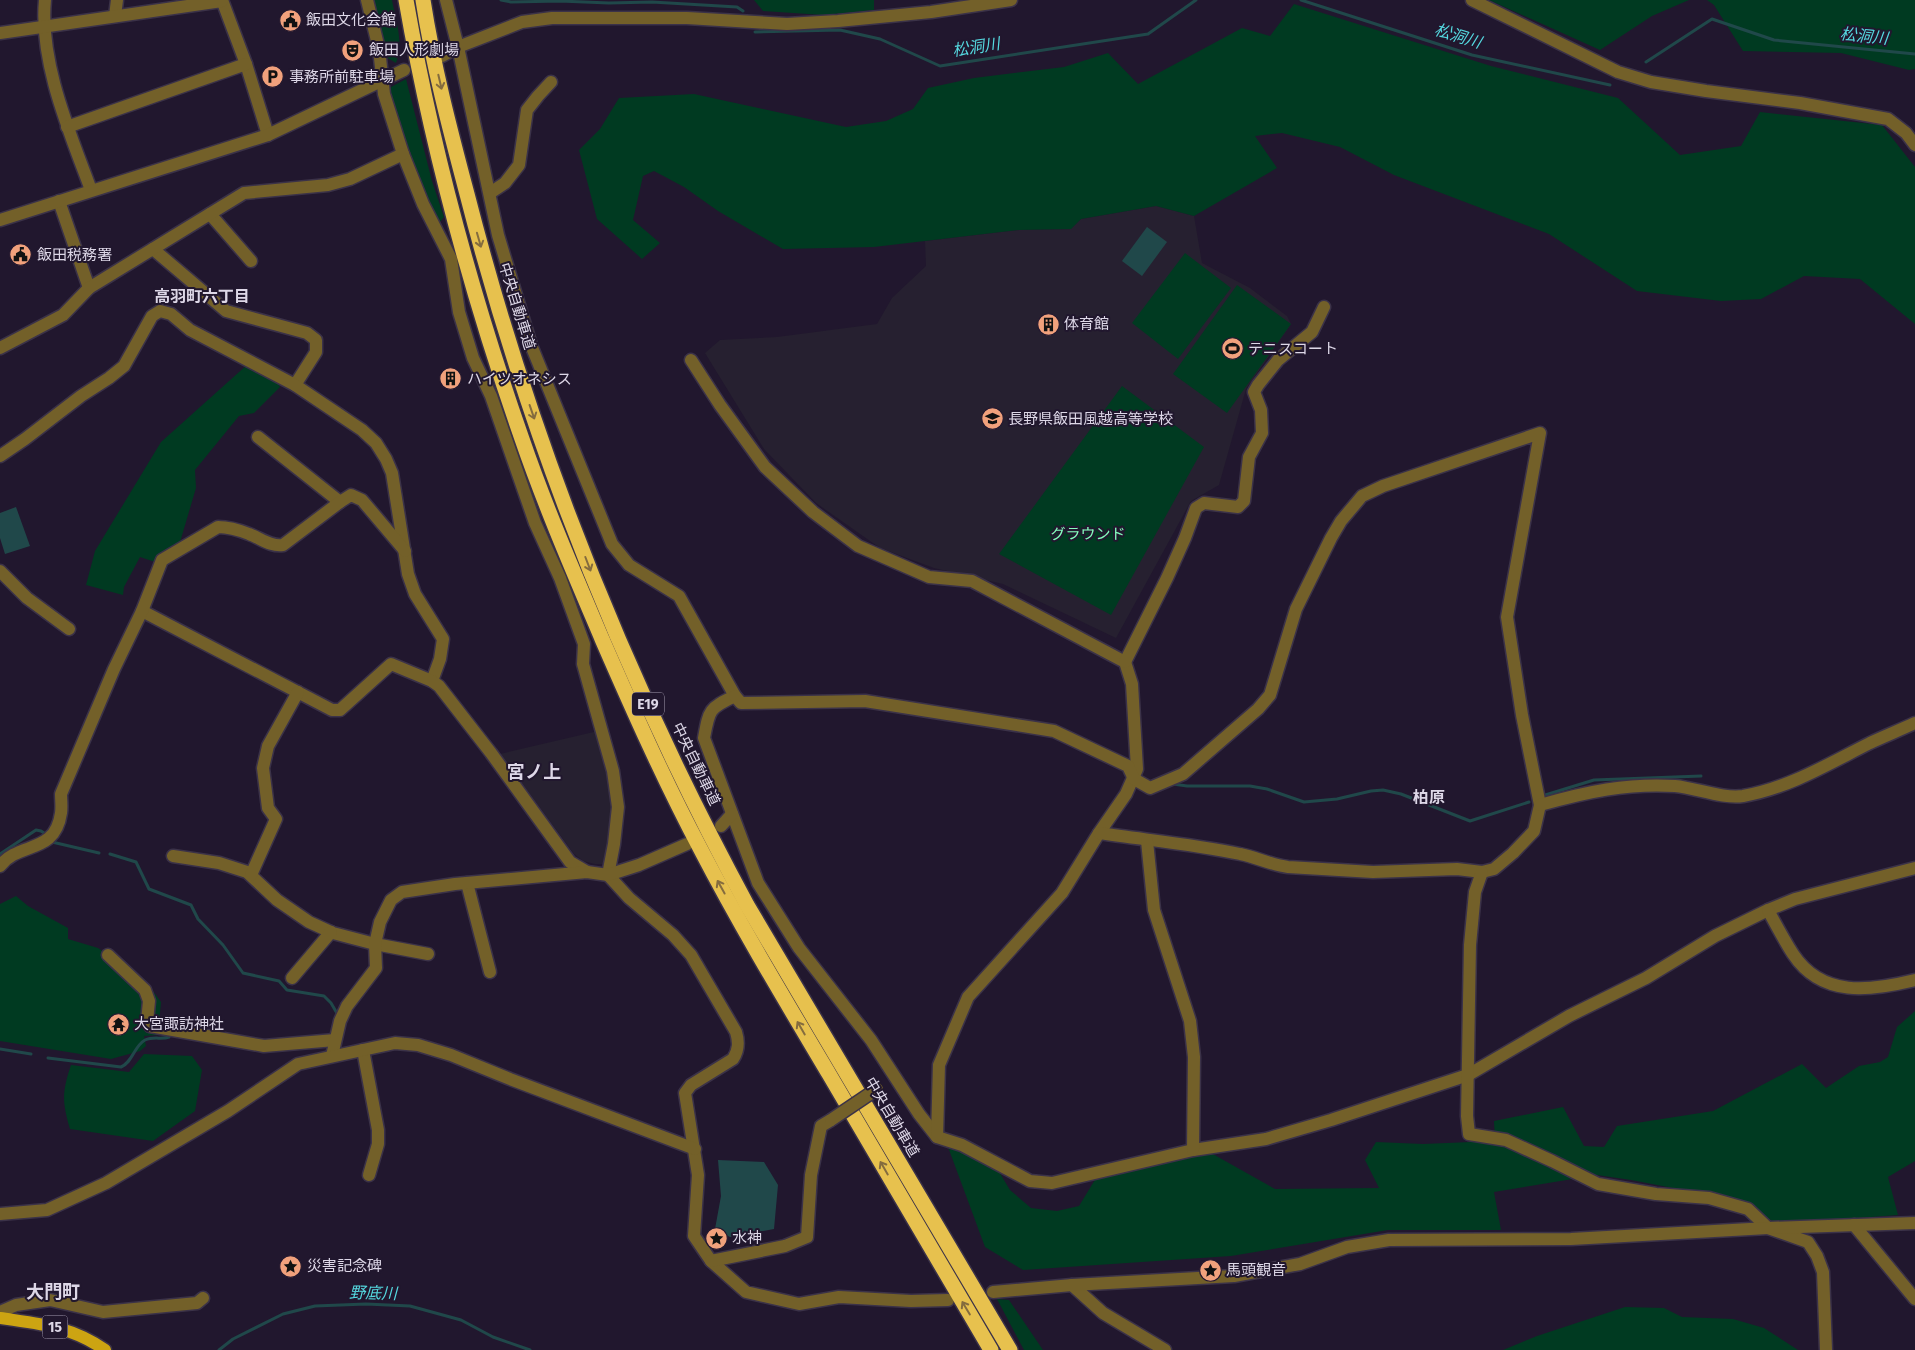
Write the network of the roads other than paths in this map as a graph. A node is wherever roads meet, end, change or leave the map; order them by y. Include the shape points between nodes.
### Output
1 (45, 0) edge
2 (117, 0) edge
3 (367, 0) edge
4 (406, 0) edge
5 (423, 0) edge
6 (446, 0) edge
7 (1011, 0) edge
8 (1472, 0) edge
9 (222, 1) edge
10 (1486, 4) edge
11 (116, 16) junction
12 (44, 27) junction
13 (0, 33) edge
14 (458, 47) junction
15 (442, 56) dead end
16 (246, 64) junction
17 (404, 70) dead end
18 (381, 80) junction
19 (551, 82) dead end
20 (67, 127) junction
21 (268, 135) junction
22 (1915, 145) edge
23 (404, 154) junction
24 (91, 190) junction
25 (490, 193) junction
26 (59, 201) junction
27 (210, 214) junction
28 (0, 220) edge
29 (153, 248) junction
30 (251, 261) dead end
31 (89, 288) junction
32 (1324, 307) dead end
33 (0, 348) edge
34 (691, 360) dead end
35 (295, 385) junction
36 (258, 437) dead end
37 (0, 456) edge
38 (340, 502) junction
39 (405, 552) junction
40 (0, 571) edge
41 (142, 611) junction
42 (69, 629) dead end
43 (1125, 662) junction
44 (432, 681) junction
45 (298, 692) junction
46 (735, 696) junction
47 (1915, 723) edge
48 (1134, 779) junction
49 (1540, 805) junction
50 (732, 814) junction
51 (721, 826) dead end
52 (1099, 833) junction
53 (1147, 841) junction
54 (687, 844) dead end
55 (173, 856) dead end
56 (0, 866) edge
57 (1915, 868) edge
58 (587, 872) junction
59 (1482, 872) junction
60 (250, 875) junction
61 (608, 875) junction
62 (467, 883) junction
63 (1768, 910) junction
64 (331, 932) junction
65 (375, 944) junction
66 (428, 954) dead end
67 (108, 955) dead end
68 (490, 972) dead end
69 (292, 978) dead end
70 (1915, 980) edge
71 (334, 1040) junction
72 (363, 1050) junction
73 (332, 1056) junction
74 (1468, 1075) junction
75 (895, 1079) junction
76 (936, 1136) junction
77 (695, 1149) junction
78 (1193, 1150) junction
79 (369, 1175) dead end
80 (0, 1214) edge
81 (1915, 1223) edge
82 (1854, 1225) junction
83 (1768, 1228) junction
84 (711, 1261) junction
85 (1072, 1285) junction
86 (993, 1292) dead end
87 (203, 1298) dead end
88 (948, 1300) dead end
89 (1915, 1300) edge
90 (0, 1312) edge
91 (0, 1318) edge
92 (105, 1350) edge
93 (991, 1350) edge
94 (1010, 1350) edge
95 (1165, 1350) edge
96 (1826, 1350) edge

1 - 12 street
2 - 11 street
3 - 18 street via 379,49
93 -> 4 highway, E19 via 704,856 618,676 522,440 493,350 436,145
5 -> 94 highway, 中央自動車道 / E19 via 453,142 509,344 566,507 633,672 747,905
6 - 14 street
7 - 14 street via 931,12 787,24 687,18 552,18 522,22
8 - 10 street
9 - 11 street
9 - 16 street
10 - 22 street via 1618,72 1706,92 1809,104 1888,119
11 - 12 street
12 - 13 street
12 - 20 street via 54,84
14 - 15 street
14 - 25 street
16 - 20 street
16 - 21 street
17 - 18 street
18 - 21 street
18 - 23 street
19 - 25 street via 527,110 518,165 505,183
20 - 24 street
21 - 24 street
23 - 27 street via 350,179 328,185 244,193
23 - 61 street via 423,204 451,259 459,312 473,358 491,396 535,523 560,578 584,644 583,664 613,771 618,807
24 - 26 street
25 - 46 street via 498,235 531,345 612,544 629,566 679,596
26 - 28 street
26 - 31 street
27 - 29 street
27 - 30 street
29 - 31 street
29 - 35 street via 226,311 307,333 316,340 316,352
31 - 33 street via 63,315
32 - 43 street via 1312,332 1278,360 1254,392 1261,410 1262,433 1249,457 1244,501 1238,507 1204,502 1196,508 1186,538
34 - 43 street via 765,467 813,512 858,546 929,577 972,581
35 - 37 street via 190,330 171,314 160,311 148,322 124,366
35 - 39 street via 376,443 392,474
36 - 38 street
38 - 39 street via 351,495 362,500
38 - 41 street via 283,545 269,544 238,530 218,527 162,560
39 - 44 street via 415,594 443,639
40 - 42 street via 27,598
41 - 45 street
41 - 56 street via 61,794 61,813 55,830 47,841 10,856
43 - 48 street via 1132,684 1137,769
44 - 45 street via 391,664 340,710 332,710
44 - 58 street via 491,753 570,862
45 - 60 street via 268,746 263,768 268,808 276,819
46 - 48 street via 741,703 865,702 1054,731 1128,766
46 - 50 street via 715,705 707,719 704,738
47 - 49 street via 1802,778 1741,796 1683,787 1632,786 1614,787
48 - 49 street via 1150,788 1183,774 1270,695 1296,609 1335,532 1362,496 1540,433 1507,617
48 - 52 street
49 - 59 street via 1534,831 1494,869
50 - 51 street
50 - 75 street via 758,883 799,948 871,1040
52 - 53 street
52 - 76 street via 1062,892 968,997 939,1065
53 - 59 street via 1242,854 1288,867 1373,872 1457,869
53 - 78 street via 1154,910 1190,1021 1194,1057
54 - 61 street
55 - 60 street via 219,863
57 - 63 street
58 - 61 street
58 - 62 street
59 - 74 street via 1474,892 1470,945
60 - 64 street via 309,922
61 - 77 street via 629,898 674,935 691,955 736,1032 738,1046 733,1059 692,1085 686,1093
62 - 65 street via 402,892 391,900 380,922
62 - 68 street
63 - 70 street via 1794,955 1816,978 1834,986 1858,988
63 - 74 street via 1715,936 1646,978 1569,1016
64 - 65 street
64 - 69 street
65 - 66 street
65 - 71 street via 376,968 346,1006
67 - 71 street via 145,990 150,1026 264,1046
71 - 73 street
72 - 73 street
72 - 77 street via 395,1043 432,1048
72 - 79 street via 378,1130 378,1144
73 - 80 street via 298,1064 228,1111 97,1187 47,1210
74 - 78 street via 1266,1139
74 - 83 street via 1469,1134 1506,1140 1598,1184 1656,1194 1709,1198 1748,1209
75 - 76 street
75 - 84 street, bridge via 821,1126 811,1175 807,1237 785,1246
76 - 78 street via 962,1145 1030,1181 1052,1183
77 - 84 street via 698,1176 694,1236
81 - 82 street
82 - 83 street
82 - 89 street
83 - 85 street via 1572,1239 1389,1240 1347,1247 1300,1264 1234,1276
83 - 96 street via 1808,1242 1817,1256 1823,1272
84 - 88 street via 746,1292 799,1304 839,1297
85 - 86 street
85 - 95 street via 1103,1313
87 - 90 street via 197,1303 103,1312 50,1300 16,1304
91 - 92 main road, 15 via 59,1328 88,1338

